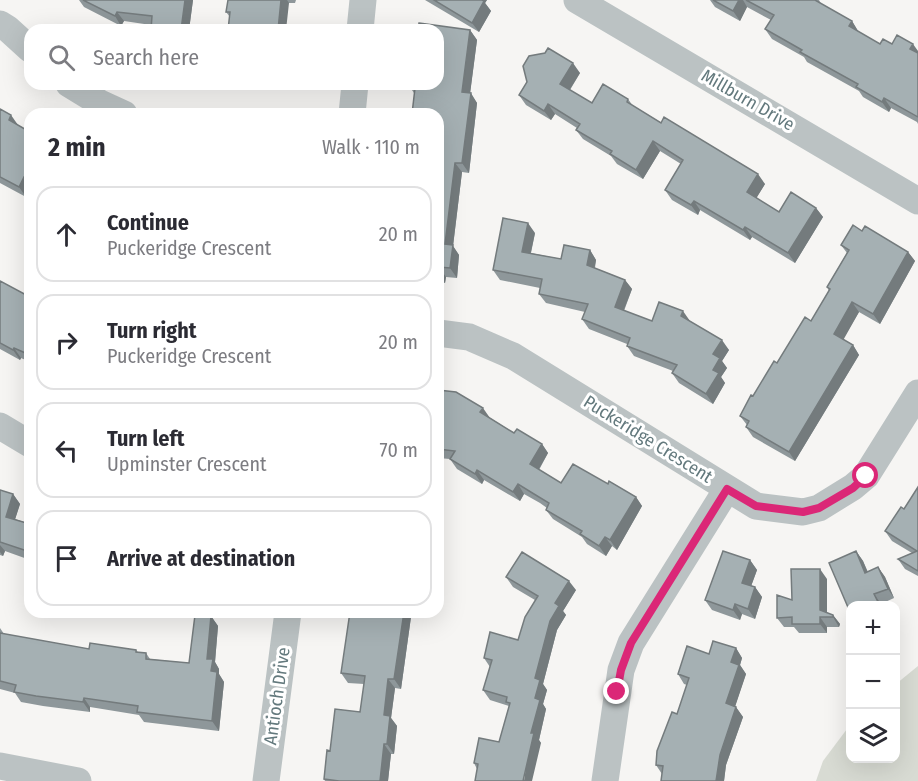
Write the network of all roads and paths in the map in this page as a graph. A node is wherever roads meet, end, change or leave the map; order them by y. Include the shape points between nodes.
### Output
1 (363, 0) edge
2 (577, 0) edge
3 (0, 24) edge
4 (361, 24) edge
5 (24, 44) edge
6 (79, 90) edge
7 (354, 90) edge
8 (111, 108) edge
9 (353, 108) edge
10 (918, 201) edge
11 (444, 334) edge
12 (918, 393) edge
13 (0, 426) edge
14 (24, 440) edge
15 (727, 489) junction
16 (287, 618) edge
17 (0, 766) edge
18 (78, 781) edge
19 (266, 781) edge
20 (605, 781) edge

1 - 4 street
2 - 10 street, Millburn Drive
3 - 5 street
6 - 8 street
7 - 9 street
11 - 15 street, Puckeridge Crescent via 469,338 513,356
12 - 15 street, Puckeridge Crescent via 866,476 819,508 803,512 756,506
13 - 14 street
15 - 20 street via 631,643 621,670
16 - 19 street, Antioch Drive
17 - 18 street

